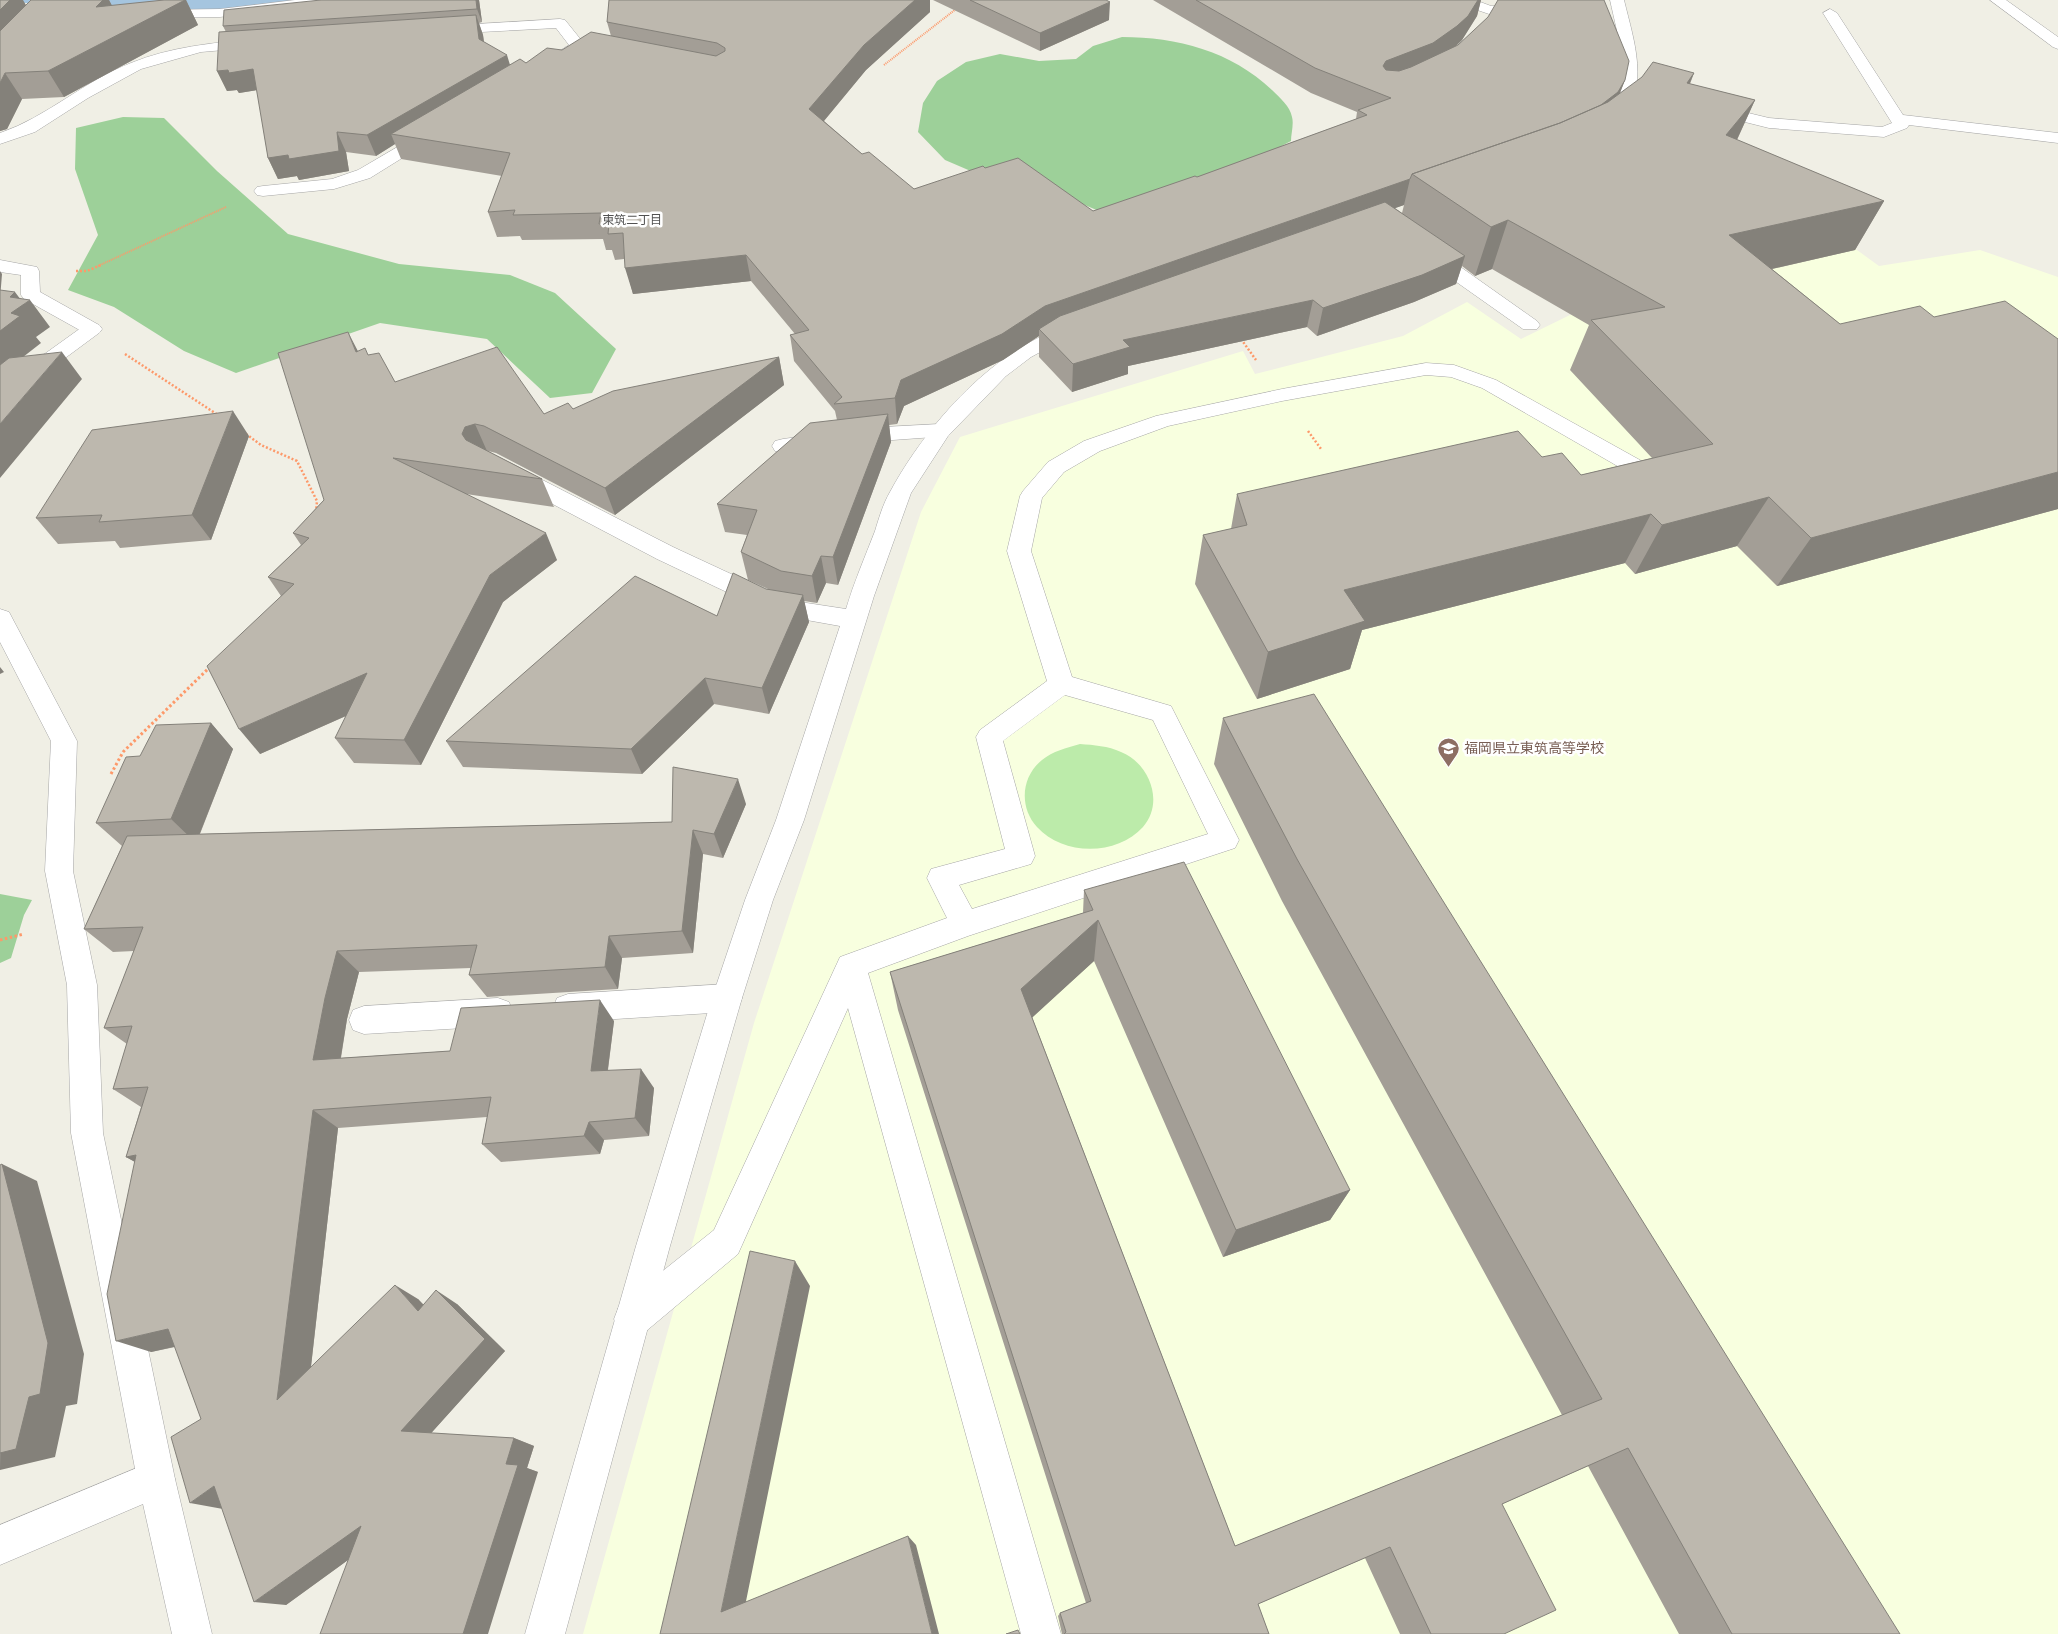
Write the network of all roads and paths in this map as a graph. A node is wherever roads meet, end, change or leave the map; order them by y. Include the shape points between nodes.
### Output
1 (326, 0) edge
2 (1462, 0) edge
3 (1616, 0) edge
4 (1997, 0) edge
5 (959, 6) dead end
6 (1545, 12) edge
7 (1830, 13) dead end
8 (137, 14) edge
9 (1602, 15) edge
10 (1621, 15) junction
11 (424, 32) edge
12 (269, 42) edge
13 (2058, 44) edge
14 (578, 46) junction
15 (598, 50) edge
16 (884, 65) dead end
17 (537, 71) edge
18 (1630, 90) junction
19 (1648, 94) edge
20 (1694, 105) edge
21 (1897, 119) junction
22 (445, 124) edge
23 (1600, 135) edge
24 (2058, 138) edge
25 (0, 139) edge
26 (263, 190) joint
27 (1413, 243) edge
28 (0, 266) edge
29 (30, 271) junction
30 (1094, 324) edge
31 (1530, 325) dead end
32 (92, 329) junction
33 (1237, 333) edge
34 (1243, 341) edge
35 (0, 396) edge
36 (224, 419) edge
37 (239, 430) dead end
38 (940, 431) junction
39 (784, 446) edge
40 (496, 465) edge
41 (1648, 474) edge
42 (314, 521) edge
43 (0, 618) edge
44 (855, 618) junction
45 (215, 663) edge
46 (1061, 684) junction
47 (109, 778) dead end
48 (965, 924) junction
49 (852, 966) junction
50 (727, 998) junction
51 (364, 1020) dead end
52 (632, 1319) junction
53 (156, 1479) junction
54 (0, 1545) edge
55 (192, 1634) edge
56 (544, 1634) edge
57 (1041, 1634) edge

1 - 8 street via 244,12 186,16
2 - 6 street via 1486,17
3 - 10 street
4 - 13 street
5 - 16 path
7 - 21 street
9 - 10 street
10 - 18 street via 1629,52
11 - 14 street via 560,23
12 - 25 street via 200,48 136,66 29,129
14 - 15 street
14 - 17 street
18 - 19 street
18 - 23 street via 1617,119
20 - 21 street via 1769,123 1884,132 1900,125
21 - 24 street
22 - 26 street via 364,174 334,184
26 - 29 path via 87,271
27 - 31 street
28 - 29 street
29 - 32 street via 31,295
30 - 38 street via 1052,338 1024,353 999,372
32 - 35 street
32 - 36 path
33 - 34 path
37 - 42 path via 261,445 297,461 317,501
38 - 39 street via 865,435
38 - 44 street via 900,493
40 - 44 street via 665,553 782,608
41 - 46 street via 1489,384 1454,371 1426,369 1163,421 1092,446 1056,467 1031,496 1019,551
43 - 53 street via 64,741 59,871 82,985 87,1133
44 - 50 street via 790,820
45 - 47 path via 123,752
46 - 48 street via 989,737 1021,856 941,878
46 - 48 street via 1162,713 1225,840
48 - 49 street
49 - 52 street via 726,1242
49 - 57 street
50 - 51 street
50 - 52 street
52 - 56 street
53 - 54 street
53 - 55 street

